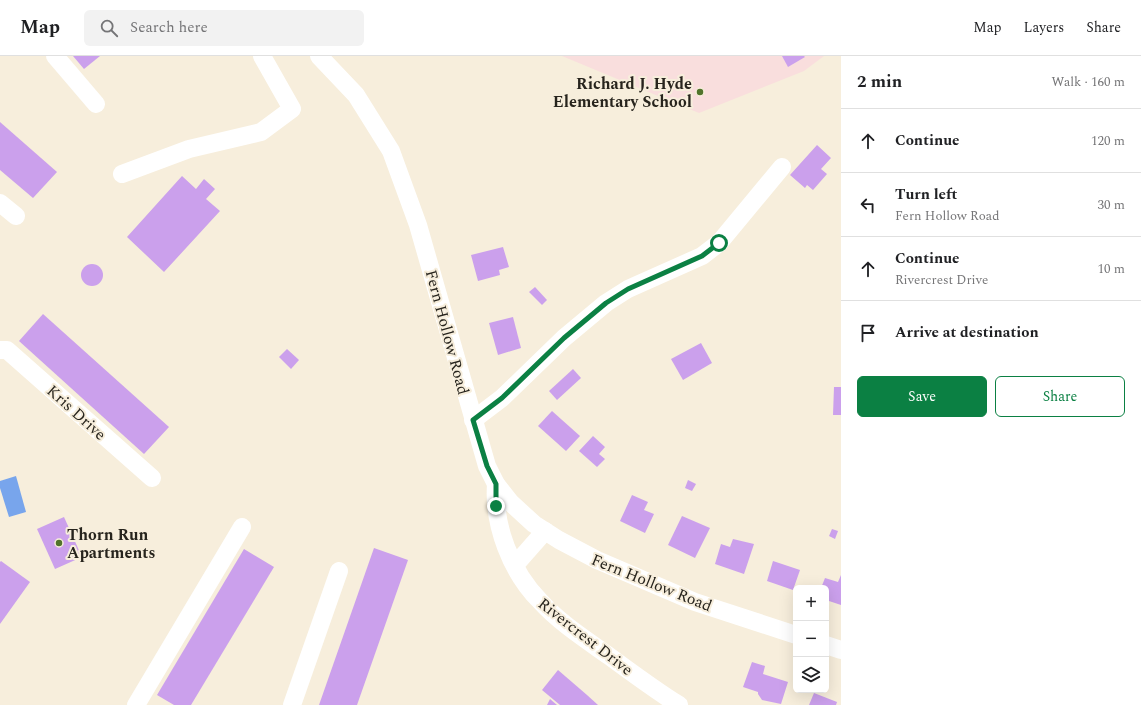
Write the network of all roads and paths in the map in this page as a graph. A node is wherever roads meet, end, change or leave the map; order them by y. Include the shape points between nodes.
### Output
1 (55, 56) edge
2 (262, 56) edge
3 (319, 56) edge
4 (96, 104) dead end
5 (782, 167) dead end
6 (122, 174) dead end
7 (0, 203) edge
8 (16, 216) dead end
9 (0, 350) edge
10 (473, 420) junction
11 (152, 478) dead end
12 (496, 484) junction
13 (242, 527) dead end
14 (544, 531) junction
15 (515, 565) junction
16 (339, 571) dead end
17 (793, 634) edge
18 (829, 646) edge
19 (841, 650) edge
20 (671, 703) edge
21 (136, 705) edge
22 (292, 705) edge

1 - 4 street
2 - 6 street via 292,108 260,132 189,149
3 - 10 street, Fern Hollow Road via 356,95 390,151 421,233
5 - 10 street via 719,243 702,256 628,289 606,303 564,338 502,398
7 - 8 street
9 - 11 street, Kris Drive via 7,350
10 - 12 street, Fern Hollow Road via 487,466
12 - 14 street, Fern Hollow Road via 522,515
12 - 15 street, Rivercrest Drive via 498,520
13 - 21 street
14 - 15 street
14 - 17 street, Fern Hollow Road via 597,560 695,602
15 - 20 street, Rivercrest Drive via 528,588 554,615
16 - 22 street
18 - 19 street

